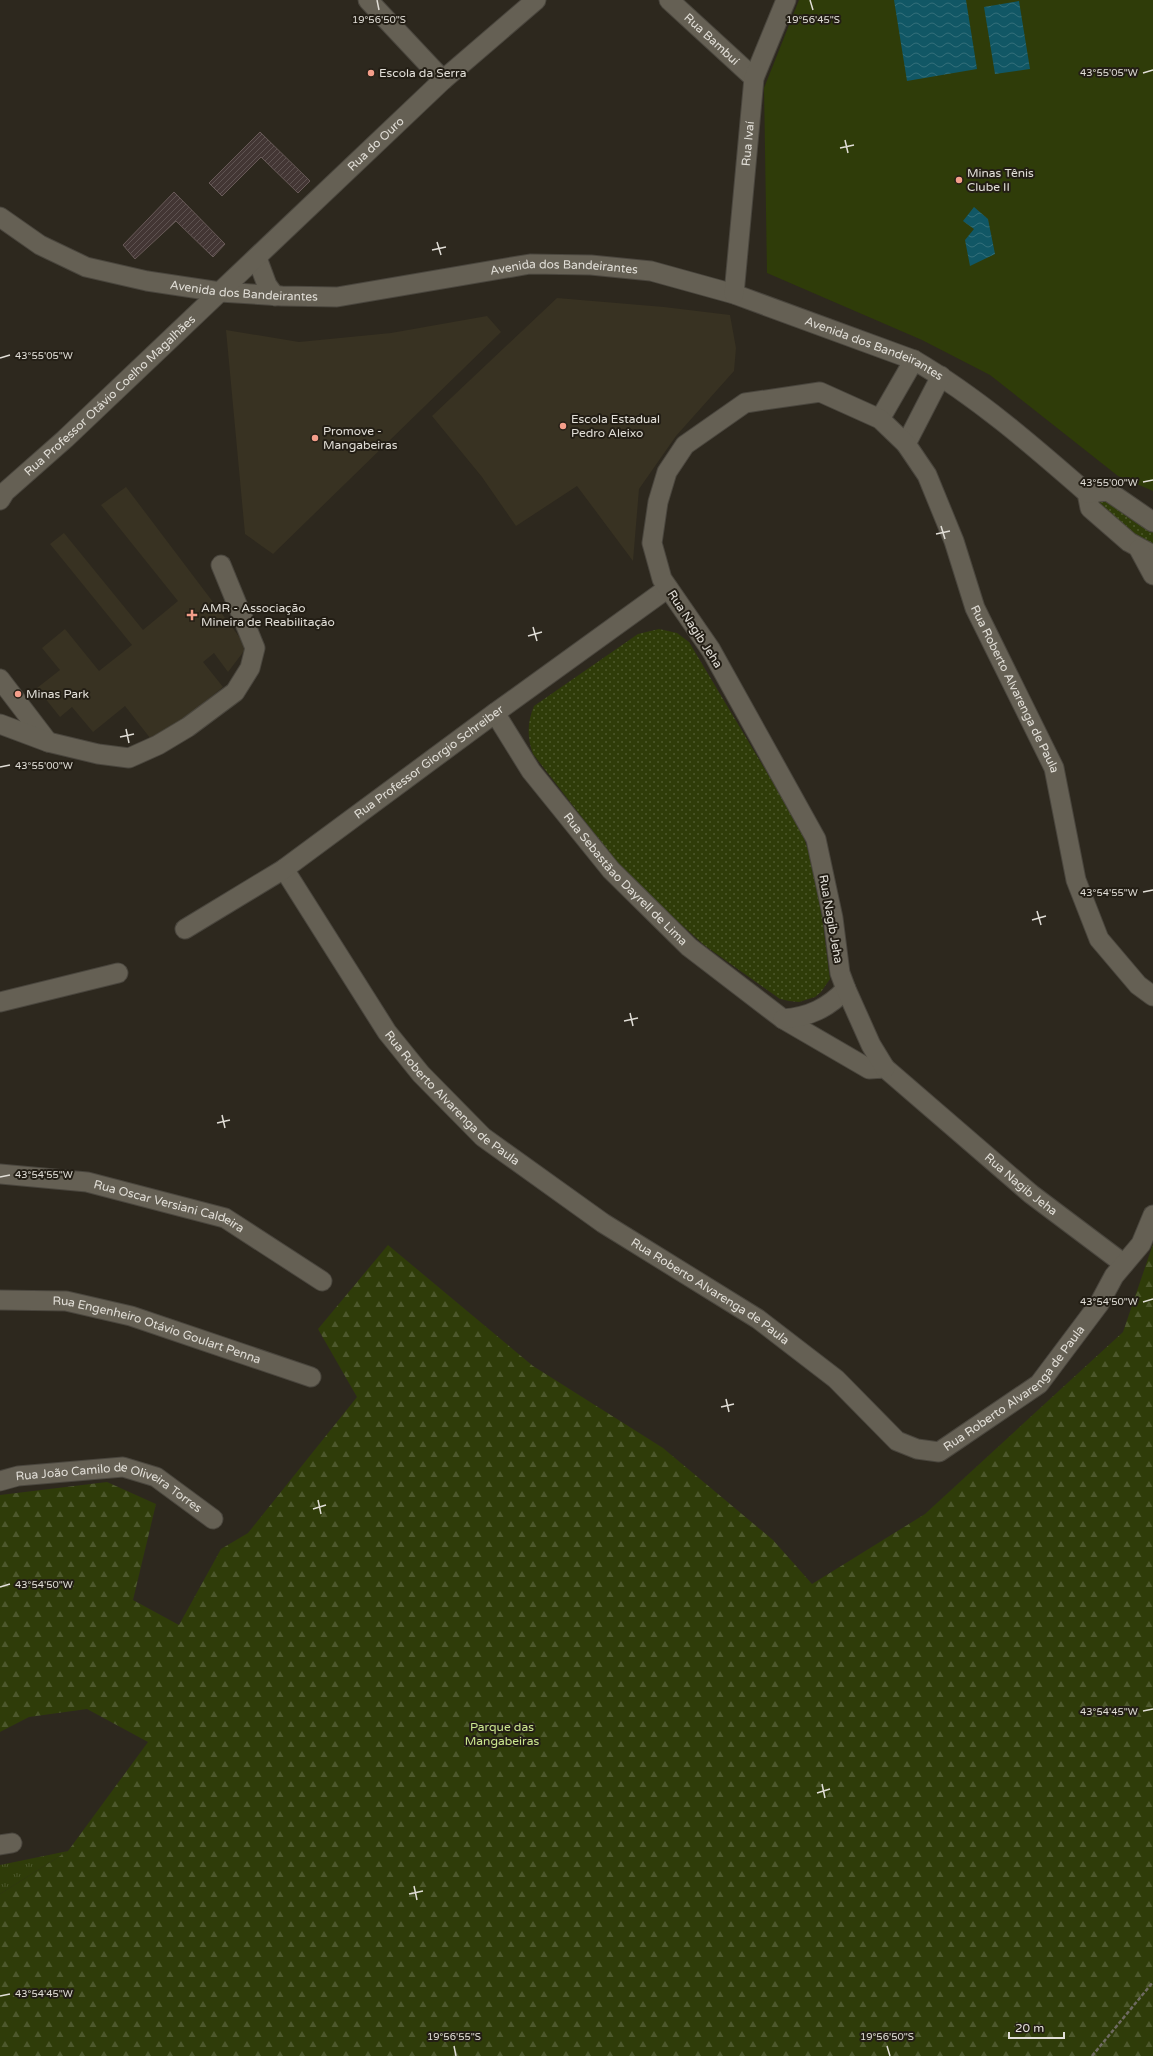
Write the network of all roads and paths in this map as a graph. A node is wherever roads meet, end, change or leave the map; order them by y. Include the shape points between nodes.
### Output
1 (368, 0) edge
2 (536, 0) edge
3 (669, 0) edge
4 (786, 0) edge
5 (754, 78) junction
6 (443, 80) junction
7 (0, 217) edge
8 (257, 258) junction
9 (220, 292) junction
10 (734, 294) junction
11 (275, 296) junction
12 (914, 360) junction
13 (941, 376) junction
14 (880, 418) junction
15 (906, 444) junction
16 (1087, 493) junction
17 (0, 500) edge
18 (1153, 522) edge
19 (1146, 552) edge
20 (221, 565) dead end
21 (1153, 575) edge
22 (668, 588) junction
23 (0, 679) edge
24 (495, 713) junction
25 (0, 724) edge
26 (48, 742) junction
27 (284, 869) junction
28 (185, 930) dead end
29 (118, 973) dead end
30 (846, 989) junction
31 (1153, 996) edge
32 (0, 1002) edge
33 (783, 1019) junction
34 (885, 1068) junction
35 (0, 1174) edge
36 (1153, 1215) edge
37 (1124, 1264) junction
38 (322, 1281) dead end
39 (0, 1300) edge
40 (311, 1377) dead end
41 (0, 1480) edge
42 (213, 1519) dead end
43 (1153, 1982) edge
44 (1092, 2056) edge

1 - 6 street
2 - 6 street, Rua do Ouro
3 - 5 street, Rua Bambuí
4 - 5 street, Rua Ivaí
5 - 10 street, Rua Ivaí
6 - 8 street, Rua do Ouro
7 - 9 street, Avenida dos Bandeirantes via 40,245 86,267 147,281
8 - 9 street, Rua do Ouro
8 - 11 street via 267,285
9 - 11 street, Avenida dos Bandeirantes
9 - 17 street, Rua Professor Otávio Coelho Magalhães via 65,439 5,492
10 - 11 street, Avenida dos Bandeirantes via 651,271 591,265 530,264 337,297
10 - 12 street, Avenida dos Bandeirantes
12 - 13 street, Avenida dos Bandeirantes
12 - 14 street
13 - 15 street
13 - 16 street, Avenida dos Bandeirantes via 1010,427
14 - 15 street, Rua Roberto Alvarenga de Paula
14 - 22 street, Rua Nagib Jeha via 820,392 745,403 685,445 667,472 658,502 652,543 662,579
15 - 31 street, Rua Roberto Alvarenga de Paula via 926,475 954,541 975,608 1054,768 1076,880 1100,940 1138,985
16 - 18 street via 1108,491
16 - 19 street, Avenida dos Bandeirantes via 1090,508
19 - 21 street
20 - 26 street via 255,648 250,668 236,692 188,727 129,758 98,754
22 - 24 street, Rua Professor Giorgio Schreiber
22 - 30 street, Rua Nagib Jeha via 711,650 816,839 833,918 840,973
23 - 26 street
24 - 27 street, Rua Professor Giorgio Schreiber
24 - 33 street, Rua Sebastãao Dayrell de Lima via 531,771 611,870 689,947
25 - 26 street
27 - 28 street, Rua Professor Giorgio Schreiber
27 - 37 street, Rua Roberto Alvarenga de Paula via 387,1032 421,1074 482,1137 602,1223 758,1319 836,1378 897,1441 917,1449 940,1452 1039,1384 1099,1304 1114,1276
29 - 32 street
30 - 33 street via 816,1012
30 - 34 street, Rua Nagib Jeha via 871,1045
33 - 34 street via 870,1069
34 - 37 street, Rua Nagib Jeha via 1031,1194
35 - 38 street, Rua Oscar Versiani Caldeira via 87,1182 226,1218
36 - 37 street, Rua Roberto Alvarenga de Paula via 1141,1244
39 - 40 street, Rua Engenheiro Otávio Goulart Penna via 66,1301 131,1316
41 - 42 street, Rua João Camilo de Oliveira Torres via 18,1476 123,1467 156,1477
43 - 44 path

